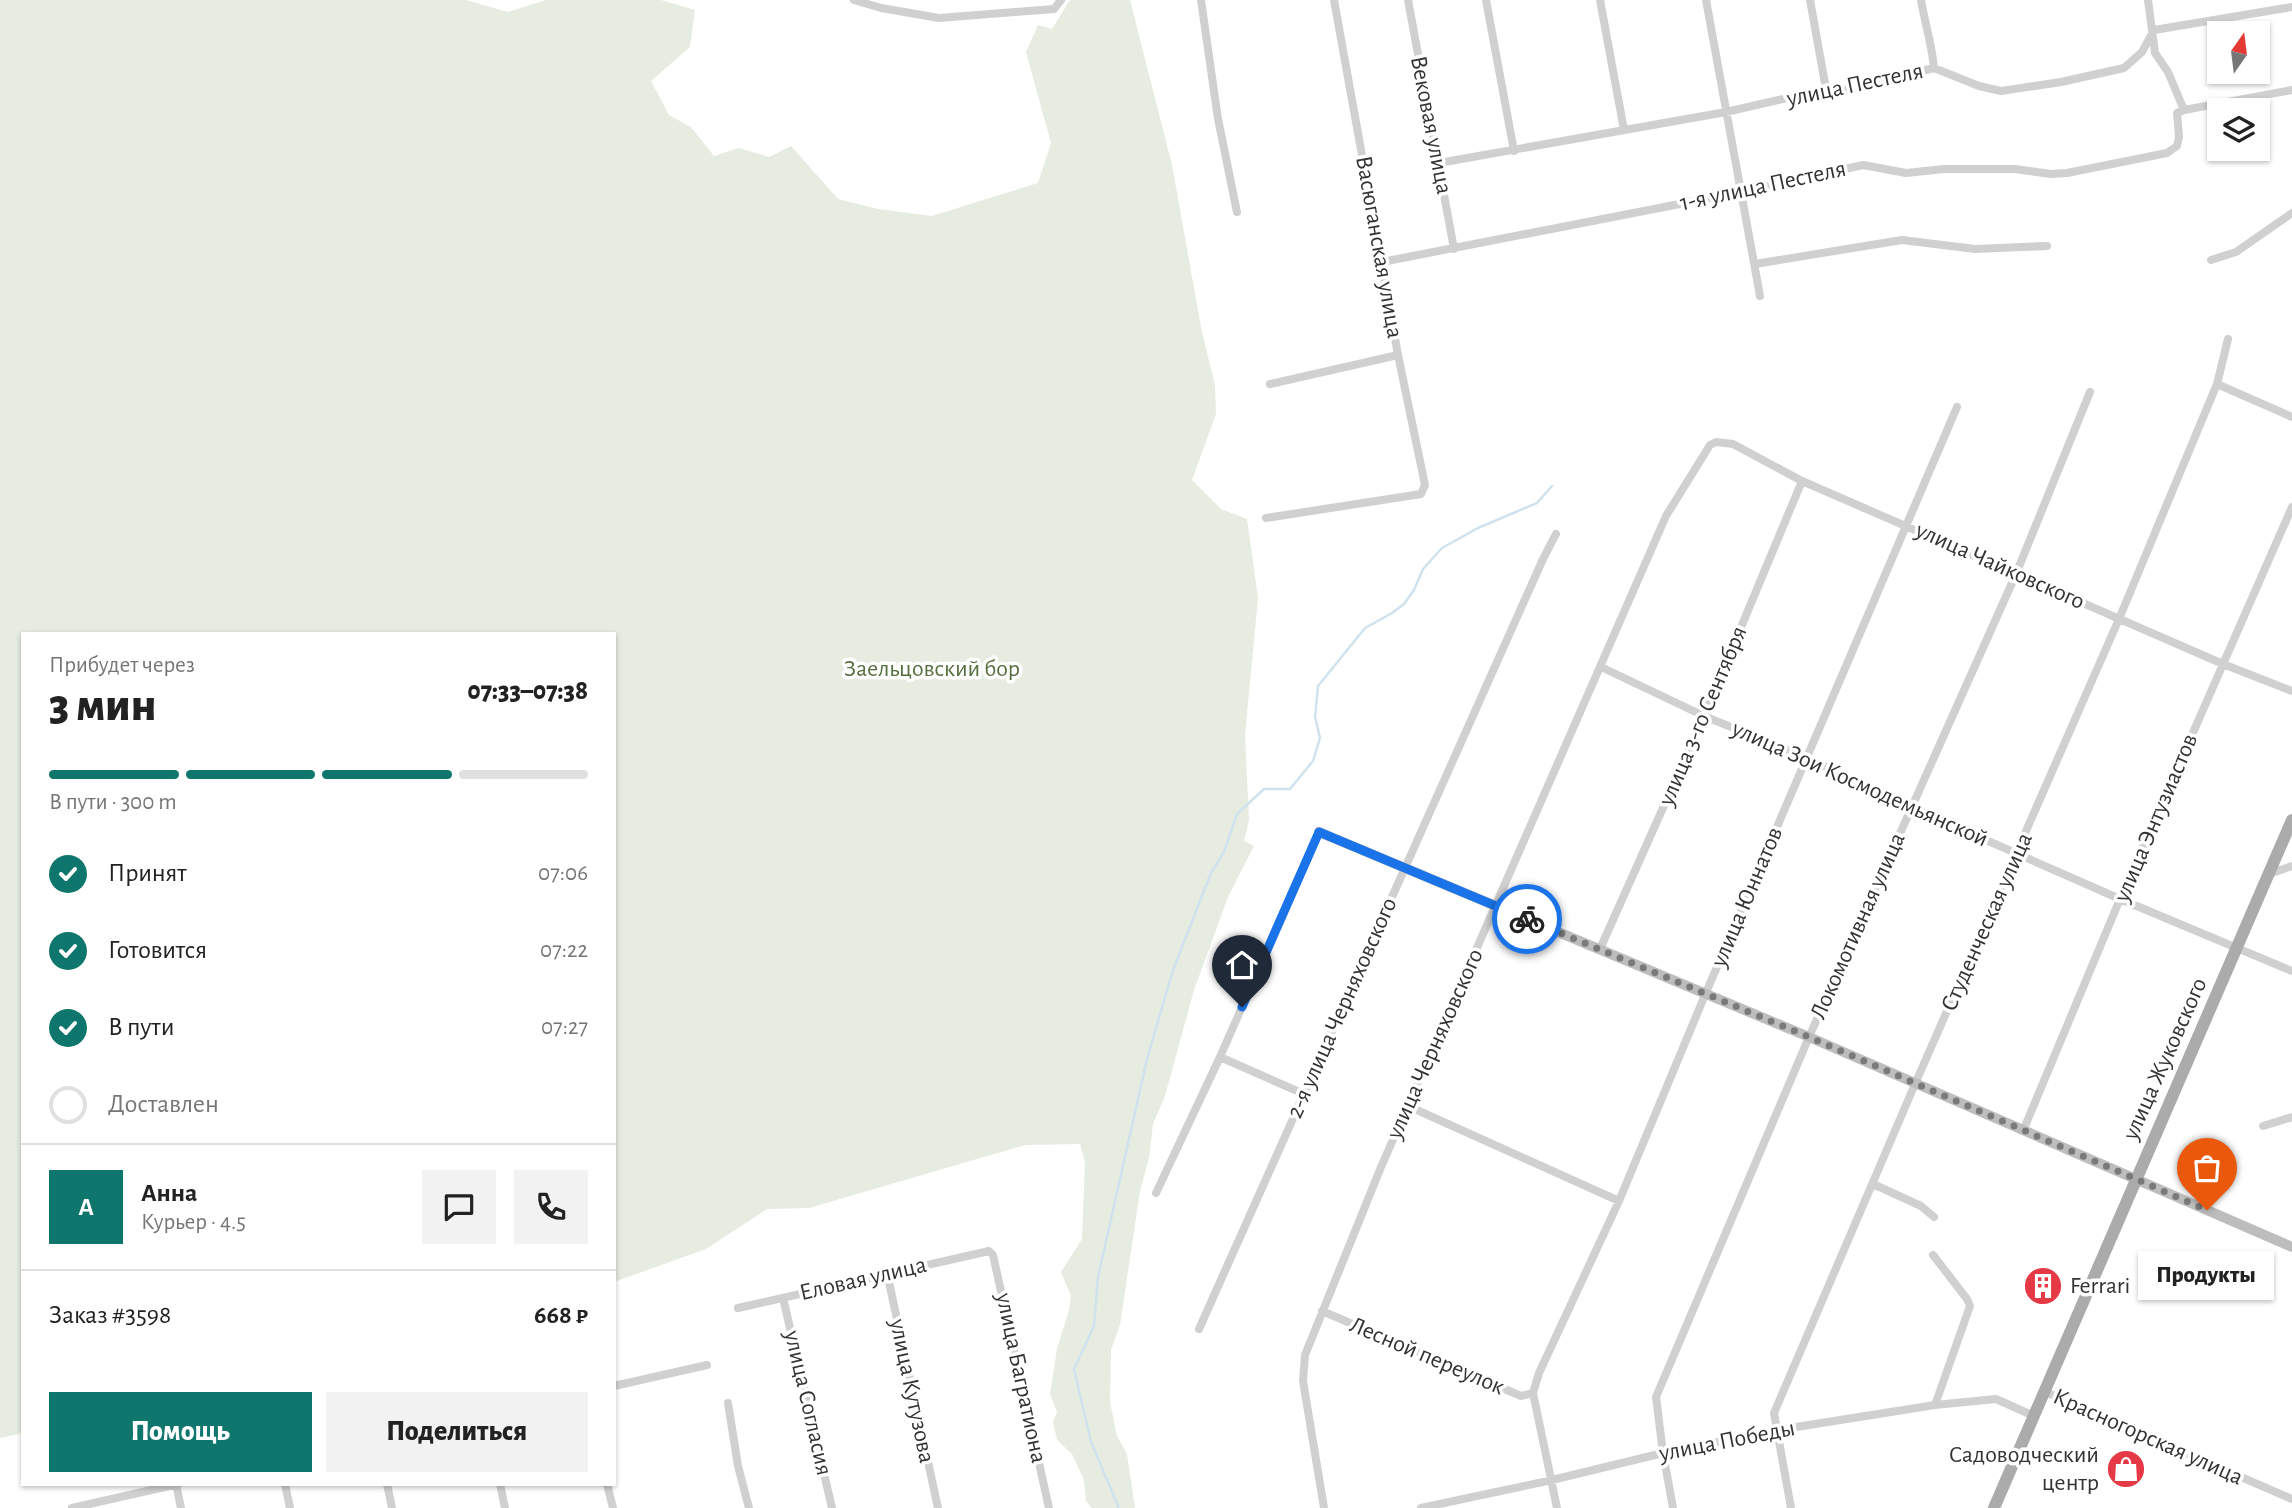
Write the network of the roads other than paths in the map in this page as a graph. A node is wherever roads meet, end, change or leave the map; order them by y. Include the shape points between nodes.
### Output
1 (854, 0) edge
2 (1061, 0) edge
3 (1201, 0) edge
4 (1334, 0) edge
5 (1408, 0) edge
6 (1486, 0) edge
7 (1600, 0) edge
8 (1706, 0) edge
9 (1810, 0) edge
10 (1921, 0) edge
11 (2148, 0) edge
12 (2292, 7) edge
13 (2154, 30) junction
14 (1934, 68) junction
15 (1826, 89) junction
16 (2292, 90) edge
17 (2184, 110) junction
18 (1726, 112) junction
19 (1624, 130) junction
20 (1514, 151) junction
21 (1439, 163) junction
22 (1741, 192) junction
23 (1237, 212) dead end
24 (2292, 213) edge
25 (2048, 246) dead end
26 (1454, 249) junction
27 (2211, 260) dead end
28 (1382, 262) junction
29 (1755, 264) junction
30 (1760, 296) dead end
31 (2228, 339) dead end
32 (1398, 355) junction
33 (1270, 384) dead end
34 (2217, 384) junction
35 (2090, 392) dead end
36 (1957, 407) dead end
37 (2292, 417) edge
38 (1710, 445) joint
39 (1802, 481) junction
40 (2292, 507) edge
41 (1266, 518) dead end
42 (1908, 526) junction
43 (1556, 534) dead end
44 (2016, 574) junction
45 (2119, 619) junction
46 (2223, 664) junction
47 (1601, 667) junction
48 (2292, 691) edge
49 (1704, 716) junction
50 (1807, 758) junction
51 (1911, 807) junction
52 (2292, 820) edge
53 (1319, 832) joint
54 (2017, 853) junction
55 (2292, 866) edge
56 (1404, 867) junction
57 (2269, 874) junction
58 (2120, 899) junction
59 (1496, 906) junction
60 (2237, 946) junction
61 (1600, 949) junction
62 (2292, 971) edge
63 (1705, 995) junction
64 (1809, 1037) junction
65 (1220, 1057) junction
66 (1915, 1084) junction
67 (1304, 1094) junction
68 (1408, 1106) junction
69 (2292, 1117) edge
70 (2263, 1126) dead end
71 (2023, 1131) junction
72 (2135, 1179) junction
73 (1873, 1184) junction
74 (1156, 1193) dead end
75 (1619, 1202) junction
76 (1934, 1217) dead end
77 (2292, 1247) edge
78 (989, 1251) joint
79 (1933, 1255) dead end
80 (887, 1273) junction
81 (783, 1298) junction
82 (738, 1308) dead end
83 (1322, 1311) junction
84 (1199, 1329) dead end
85 (707, 1365) dead end
86 (616, 1386) edge
87 (2043, 1391) junction
88 (1533, 1393) junction
89 (728, 1403) dead end
90 (1935, 1405) junction
91 (2034, 1416) junction
92 (1777, 1430) junction
93 (1663, 1453) junction
94 (1552, 1480) junction
95 (168, 1486) edge
96 (177, 1486) edge
97 (285, 1486) edge
98 (388, 1486) edge
99 (500, 1486) edge
100 (608, 1486) edge
101 (2292, 1499) edge
102 (72, 1508) edge
103 (181, 1508) edge
104 (290, 1508) edge
105 (393, 1508) edge
106 (505, 1508) edge
107 (613, 1508) edge
108 (749, 1508) edge
109 (832, 1508) edge
110 (938, 1508) edge
111 (1049, 1508) edge
112 (1324, 1508) edge
113 (1420, 1508) edge
114 (1557, 1508) edge
115 (1673, 1508) edge
116 (1791, 1508) edge
117 (1994, 1508) edge

1 - 2 street via 939,18 1054,9
3 - 23 street
4 - 28 street, Васюганская улица
5 - 21 street, Вековая улица
6 - 20 street
7 - 19 street
8 - 18 street
9 - 15 street
10 - 14 street
11 - 13 street
12 - 13 street
13 - 14 street, улица Пестеля via 2142,52 2124,68 2061,82 2001,91
13 - 17 street via 2155,53
14 - 15 street, улица Пестеля via 1845,90
15 - 18 street, улица Пестеля
16 - 17 street
17 - 22 street, 1-я улица Пестеля via 2177,113 2177,146 2166,152 2067,173 2015,169 1906,173 1863,165
18 - 19 street, улица Пестеля
18 - 22 street
19 - 20 street, улица Пестеля
20 - 21 street, улица Пестеля
21 - 26 street, Вековая улица
22 - 26 street, 1-я улица Пестеля
22 - 29 street
24 - 27 street via 2236,252
25 - 29 street via 1975,249 1902,240
26 - 28 street, 1-я улица Пестеля
28 - 32 street, Васюганская улица
29 - 30 street
31 - 34 street, Студенческая улица
32 - 33 street
32 - 41 street, Васюганская улица via 1425,485 1421,494
34 - 37 street
34 - 45 street, Студенческая улица
35 - 44 street, Локомотивная улица
36 - 42 street, улица Юннатов
38 - 39 street, улица Чайковского via 1732,444
38 - 47 street, улица Черняховского via 1666,516
39 - 42 street, улица Чайковского
39 - 49 street, улица 3-го Сентября
40 - 46 street, улица Энтузиастов
42 - 44 street, улица Чайковского
42 - 50 street, улица Юннатов
43 - 56 street, 2-я улица Черняховского
44 - 45 street, улица Чайковского
44 - 51 street, Локомотивная улица
45 - 46 street, улица Чайковского
45 - 54 street, Студенческая улица
46 - 48 street, улица Чайковского
46 - 58 street, улица Энтузиастов
47 - 49 street, улица Зои Космодемьянской
47 - 59 street, улица Черняховского
49 - 50 street, улица Зои Космодемьянской
49 - 61 street, улица 3-го Сентября
50 - 51 street, улица Зои Космодемьянской
50 - 63 street, улица Юннатов
51 - 54 street, улица Зои Космодемьянской
51 - 64 street, Локомотивная улица
52 - 57 main road, улица Жуковского
53 - 56 street
53 - 65 street
54 - 58 street, улица Зои Космодемьянской
54 - 66 street, Студенческая улица
55 - 57 street
56 - 59 street
56 - 67 street, 2-я улица Черняховского
57 - 60 main road, улица Жуковского
58 - 60 street, улица Зои Космодемьянской
58 - 71 street, улица Энтузиастов
59 - 61 street
59 - 68 street, улица Черняховского
60 - 62 street, улица Зои Космодемьянской
60 - 72 main road, улица Жуковского
61 - 63 street
63 - 64 street
63 - 75 street, улица Юннатов
64 - 66 street
64 - 93 street, Локомотивная улица via 1656,1397
65 - 67 street
65 - 74 street
66 - 71 street
66 - 73 street, Студенческая улица
67 - 84 street, 2-я улица Черняховского
68 - 75 street
68 - 83 street, улица Черняховского
69 - 70 street
71 - 72 street
72 - 77 street
72 - 87 main road, улица Жуковского
73 - 76 street
73 - 92 street, Студенческая улица via 1774,1413
75 - 88 street, улица Юннатов
78 - 80 street, Еловая улица
78 - 111 street, улица Багратиона
79 - 90 street via 1970,1306
80 - 81 street, Еловая улица
80 - 110 street, улица Кутузова
81 - 82 street, Еловая улица
81 - 109 street, улица Согласия
83 - 88 street, Лесной переулок via 1521,1396
83 - 112 street, улица Черняховского via 1305,1355 1303,1381
85 - 86 street
87 - 91 main road, улица Жуковского
87 - 101 street, Красногорская улица
88 - 94 street
89 - 108 street
90 - 91 street, улица Победы via 1996,1399
90 - 92 street, улица Победы
91 - 117 main road, улица Жуковского
92 - 93 street, улица Победы
92 - 116 street, Студенческая улица
93 - 94 street, улица Победы
93 - 115 street, Локомотивная улица
94 - 113 street, улица Победы
94 - 114 street
95 - 102 street
96 - 103 street
97 - 104 street
98 - 105 street
99 - 106 street
100 - 107 street

